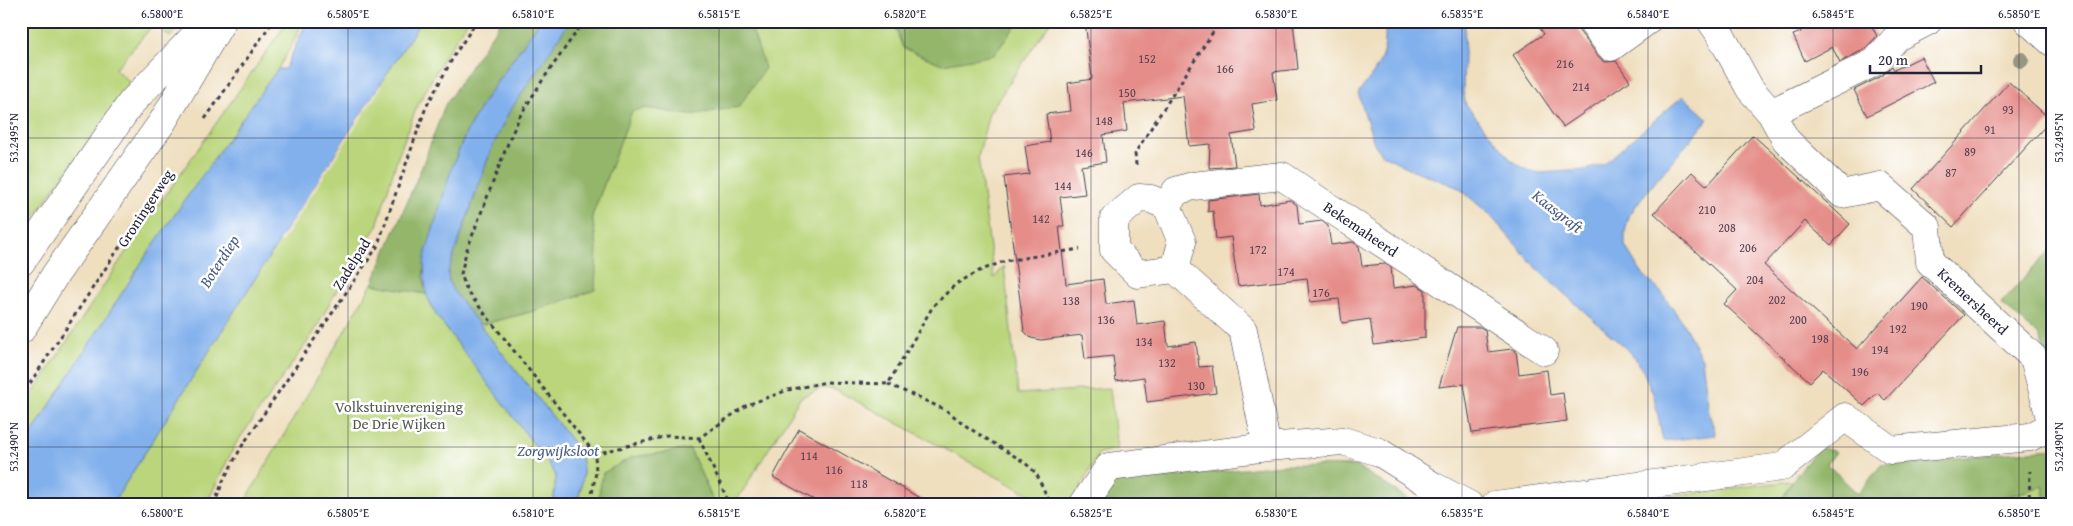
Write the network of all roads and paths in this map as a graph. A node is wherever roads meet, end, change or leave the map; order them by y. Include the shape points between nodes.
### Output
1 (209, 21) edge
2 (222, 21) edge
3 (273, 21) edge
4 (477, 21) edge
5 (584, 21) edge
6 (1220, 21) edge
7 (1591, 21) edge
8 (1647, 21) edge
9 (1712, 21) edge
10 (1928, 21) edge
11 (2028, 21) edge
12 (2052, 42) edge
13 (1771, 114) junction
14 (202, 124) dead end
15 (1139, 198) junction
16 (1167, 206) junction
17 (137, 220) dead end
18 (1114, 250) junction
19 (21, 262) edge
20 (1175, 269) junction
21 (21, 330) edge
22 (1544, 351) dead end
23 (888, 384) junction
24 (21, 397) edge
25 (2052, 425) edge
26 (699, 438) junction
27 (1267, 447) junction
28 (595, 454) junction
29 (214, 505) edge
30 (590, 505) edge
31 (730, 505) edge
32 (1050, 505) edge
33 (1083, 505) edge
34 (1469, 505) edge
35 (1495, 505) edge

1 - 19 street via 131,103
2 - 21 street via 163,121 55,274
3 - 14 path
4 - 29 path, Zadelpad via 426,107 377,247 242,446
5 - 28 path via 517,123 466,252 461,274 467,291
6 - 15 path via 1135,153
7 - 8 street via 1611,47
9 - 13 street, Kremersheerd via 1750,89
10 - 13 street via 1897,37 1876,62
11 - 12 street
13 - 25 street, Kremersheerd via 1786,140 1842,194 1880,186 1927,227 1930,262 2034,358
15 - 16 street via 1152,199
15 - 18 street via 1114,219
16 - 20 street via 1182,242
16 - 22 street, Bekemaheerd via 1176,191 1193,186 1282,176
17 - 24 path, Groningerweg
18 - 20 street via 1138,274
18 - 23 path via 1085,248 1005,261 956,284 933,306
20 - 27 street via 1243,330
23 - 26 path via 826,382 788,390 747,405
23 - 32 path via 946,410 1024,462 1036,473
25 - 35 street, Kremersheerd via 2030,437 1891,450 1845,417 1782,467
26 - 28 path via 667,436
26 - 31 path
27 - 33 street via 1110,466
27 - 34 street via 1343,440 1379,452
28 - 30 path via 596,472

